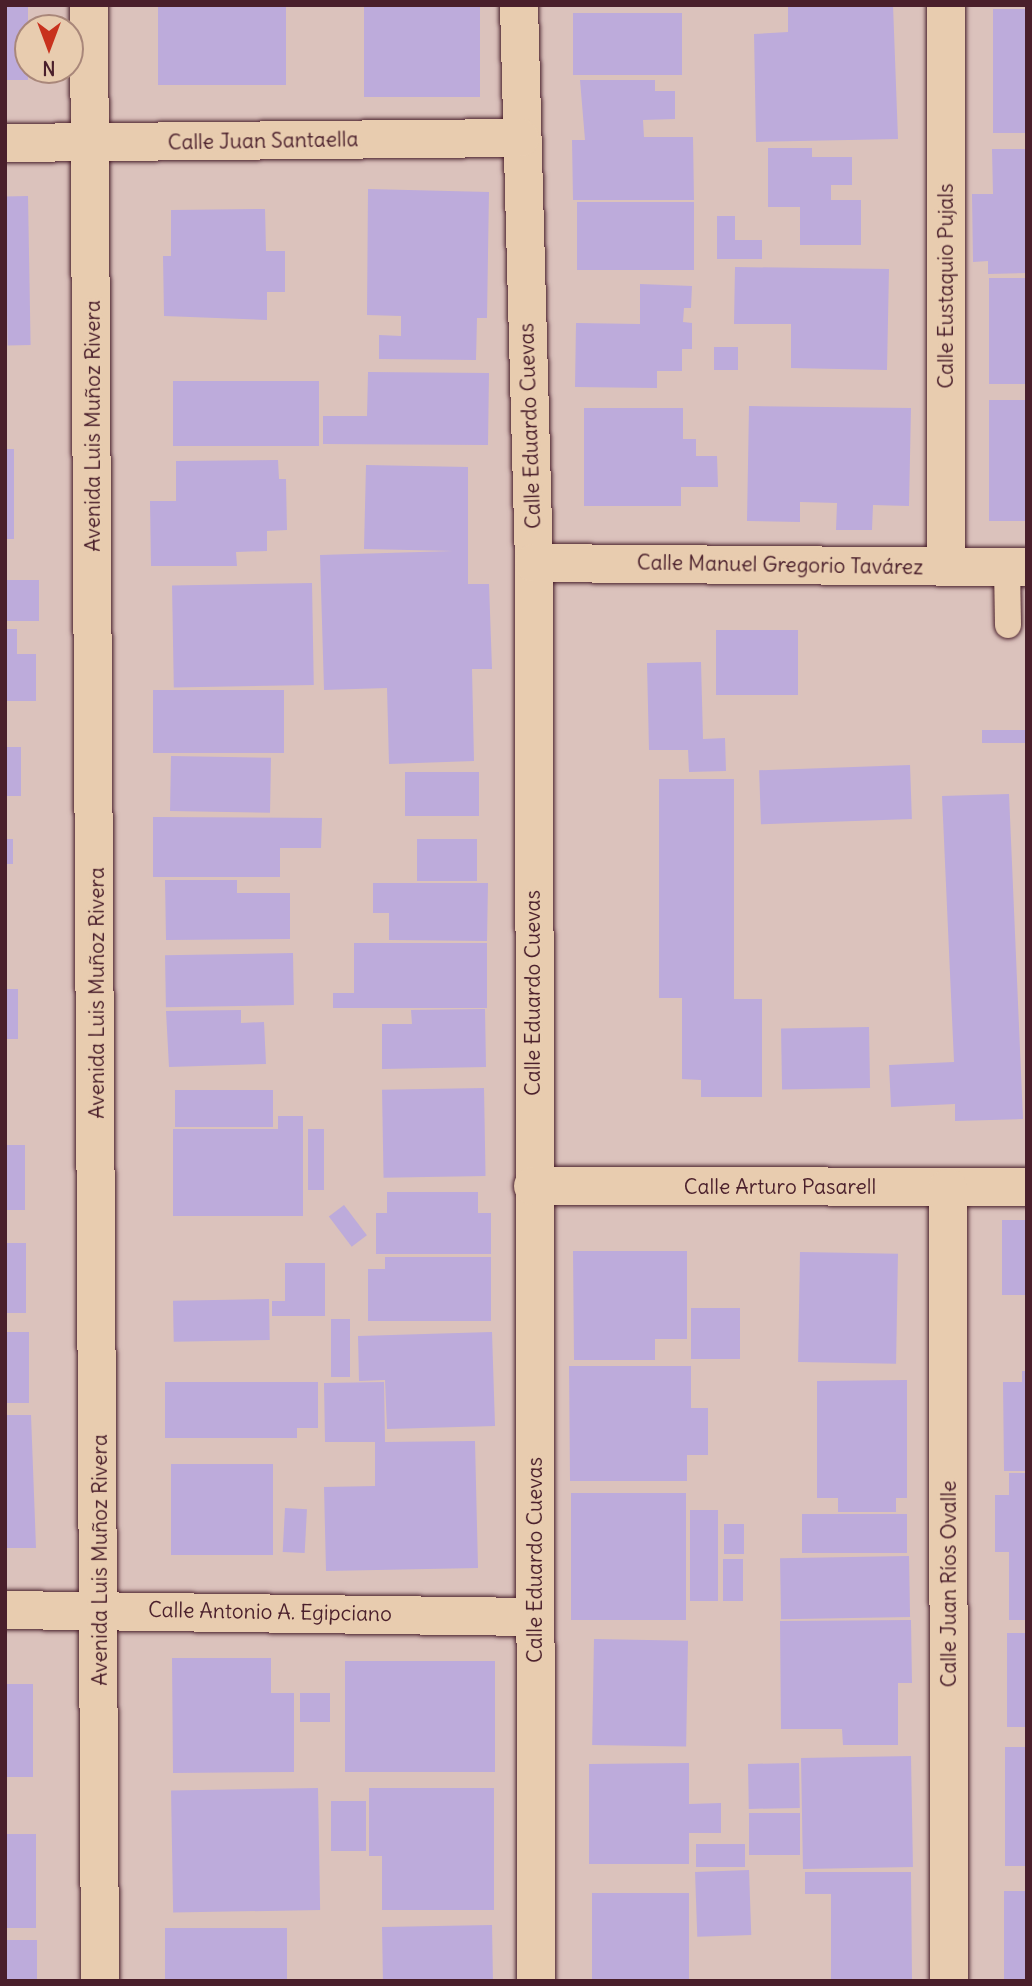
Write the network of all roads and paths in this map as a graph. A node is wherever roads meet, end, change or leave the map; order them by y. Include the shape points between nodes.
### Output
1 (89, 5) edge
2 (519, 5) edge
3 (946, 5) edge
4 (520, 138) junction
5 (5, 143) edge
6 (92, 143) junction
7 (534, 563) junction
8 (946, 566) junction
9 (1017, 567) edge
10 (1008, 625) dead end
11 (533, 1186) junction
12 (1027, 1187) edge
13 (948, 1188) junction
14 (100, 1609) junction
15 (5, 1610) edge
16 (535, 1617) junction
17 (100, 1981) edge
18 (536, 1981) edge
19 (949, 1981) edge

1 - 6 street, Avenida Luis Muñoz Rivera
2 - 4 street, Calle Eduardo Cuevas
3 - 8 street, Calle Eustaquio Pujals
4 - 6 street, Calle Juan Santaella
4 - 7 street, Calle Eduardo Cuevas
5 - 6 street, Calle Juan Santaella
6 - 14 street, Avenida Luis Muñoz Rivera
7 - 8 street, Calle Manuel Gregorio Tavárez
7 - 11 street, Calle Eduardo Cuevas
8 - 9 street, Calle Manuel Gregorio Tavárez
9 - 10 lane
11 - 13 street, Calle Arturo Pasarell
11 - 16 street, Calle Eduardo Cuevas
12 - 13 street, Calle Arturo Pasarell
13 - 19 street, Calle Juan Ríos Ovalle
14 - 15 street, Calle Antonio A. Egipciano
14 - 16 street, Calle Antonio A. Egipciano
14 - 17 street, Avenida Luis Muñoz Rivera
16 - 18 street, Calle Eduardo Cuevas

